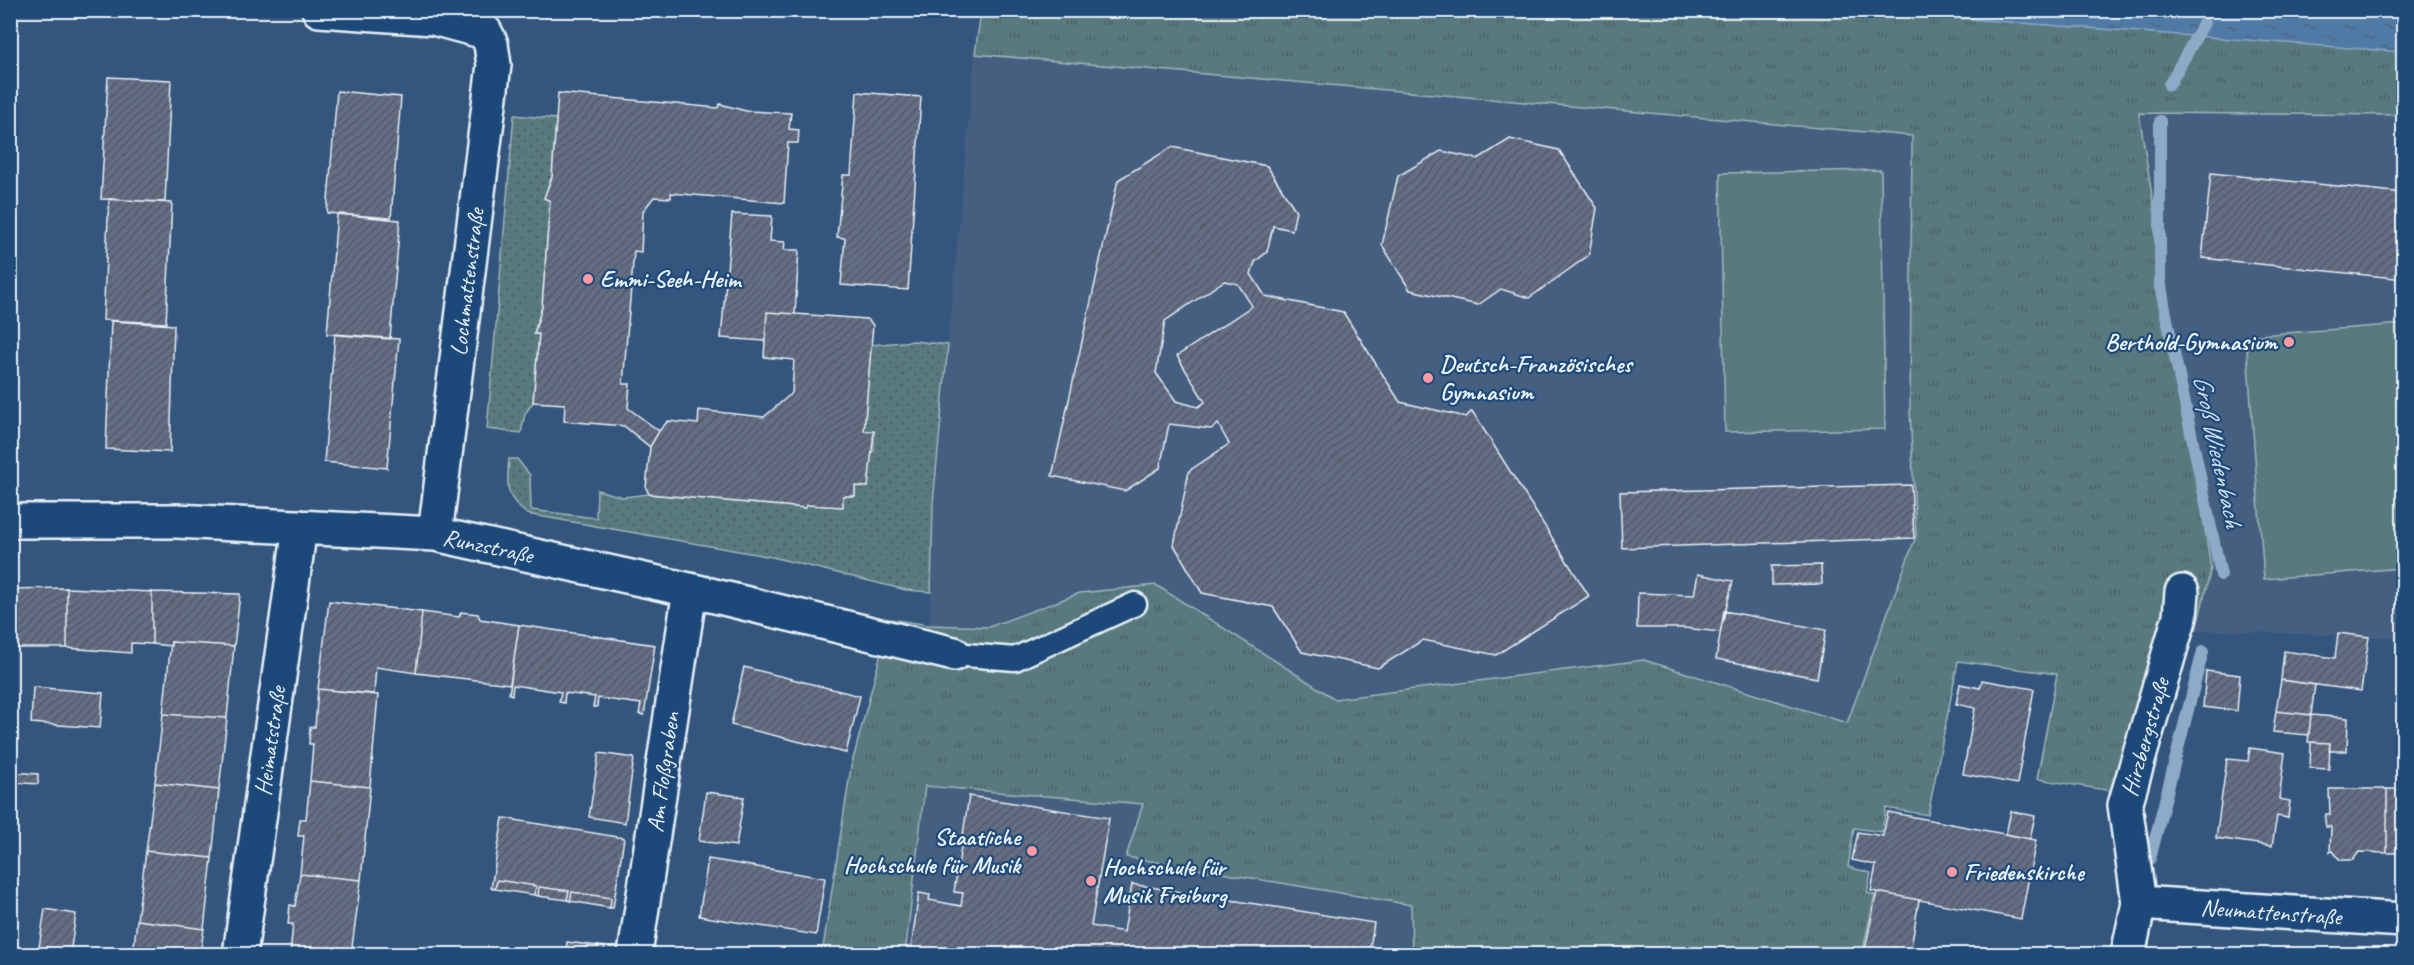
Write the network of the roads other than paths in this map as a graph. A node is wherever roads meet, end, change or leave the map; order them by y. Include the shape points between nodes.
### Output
1 (319, 10) edge
2 (10, 521) edge
3 (300, 527) junction
4 (435, 534) junction
5 (690, 590) junction
6 (2182, 592) dead end
7 (1135, 604) dead end
8 (954, 654) joint
9 (2139, 903) junction
10 (2403, 920) edge
11 (240, 954) edge
12 (635, 954) edge
13 (2128, 954) edge

1 - 4 street, Lochmattenstraße via 433,18 484,32 491,44 494,65
2 - 3 street, Runzstraße via 176,521
3 - 4 street, Runzstraße
3 - 11 street, Heimatstraße
4 - 5 street, Runzstraße
5 - 8 street, Runzstraße
5 - 12 street, Am Floßgraben
6 - 9 street, Hirzbergstraße via 2180,616 2125,805
7 - 8 lane via 1015,659
9 - 10 street, Neumattenstraße
9 - 13 street, Hirzbergstraße

